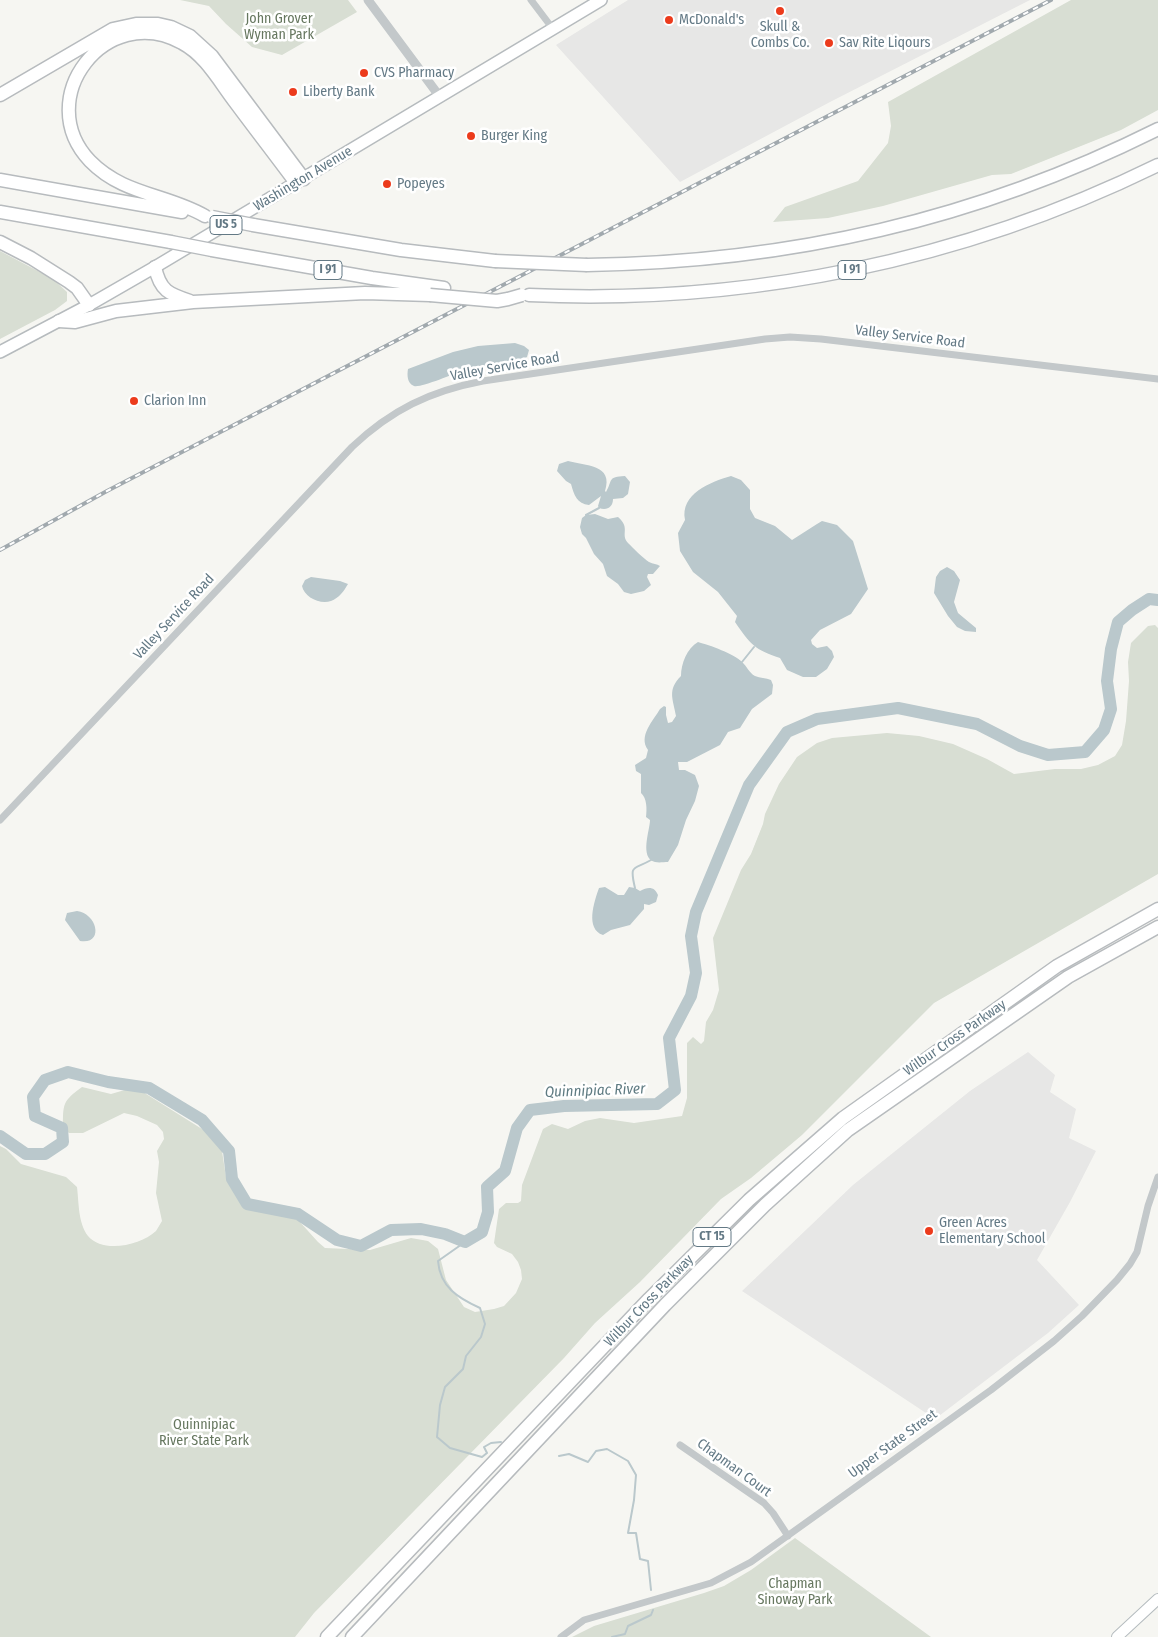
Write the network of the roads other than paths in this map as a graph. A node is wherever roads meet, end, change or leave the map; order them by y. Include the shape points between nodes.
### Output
1 (368, 0) edge
2 (531, 0) edge
3 (601, 0) edge
4 (553, 29) junction
5 (0, 95) edge
6 (440, 97) junction
7 (1158, 129) edge
8 (1158, 165) edge
9 (0, 180) edge
10 (300, 181) junction
11 (0, 212) edge
12 (209, 217) junction
13 (0, 242) edge
14 (155, 267) junction
15 (525, 295) junction
16 (192, 302) junction
17 (89, 305) junction
18 (59, 321) junction
19 (0, 352) edge
20 (1158, 379) edge
21 (0, 820) edge
22 (1158, 909) edge
23 (1158, 927) edge
24 (1158, 1177) edge
25 (680, 1445) dead end
26 (788, 1536) junction
27 (1158, 1598) edge
28 (327, 1637) edge
29 (352, 1637) edge
30 (560, 1637) edge
31 (1117, 1637) edge

1 - 6 street
2 - 4 street
3 - 4 main road, Washington Avenue / US 5
4 - 6 main road, Washington Avenue / US 5
5 - 10 highway via 113,29 136,24 164,25 190,36 212,56
6 - 10 main road, Washington Avenue / US 5
7 - 12 highway, I 91, bridge via 1029,186 946,213 877,232 737,256 587,265 495,261 401,250
8 - 15 highway, I 91 via 1093,195 1012,226 860,269 782,283 700,292 607,297
9 - 12 highway, I 91
10 - 12 highway via 191,49 169,37 148,33 128,35 107,43 91,55 72,89 70,117 78,145 96,167 116,181
10 - 14 main road, Washington Avenue / US 5
11 - 15 highway, I 91, bridge via 372,278
13 - 17 highway via 69,282
14 - 16 highway via 159,282 166,291
14 - 17 main road, Washington Avenue / US 5
15 - 16 highway, bridge via 497,300 365,293
16 - 18 highway via 121,310 75,322
17 - 18 main road, Washington Avenue / US 5
18 - 19 main road, Washington Avenue / US 5
20 - 21 street, Valley Service Road via 790,337 483,381 426,396 387,418 356,443
22 - 28 highway, Wilbur Cross Parkway / CT 15 via 1057,966 843,1118 749,1200 648,1299
23 - 29 highway, Wilbur Cross Parkway / CT 15 via 1068,977 848,1130 764,1205 665,1305
24 - 26 street, Upper State Street via 1137,1252 1130,1264 1082,1316 1021,1368
25 - 26 street, Chapman Court via 759,1500 774,1513
26 - 30 street, Upper State Street via 751,1562 712,1583 584,1620
27 - 31 main road

